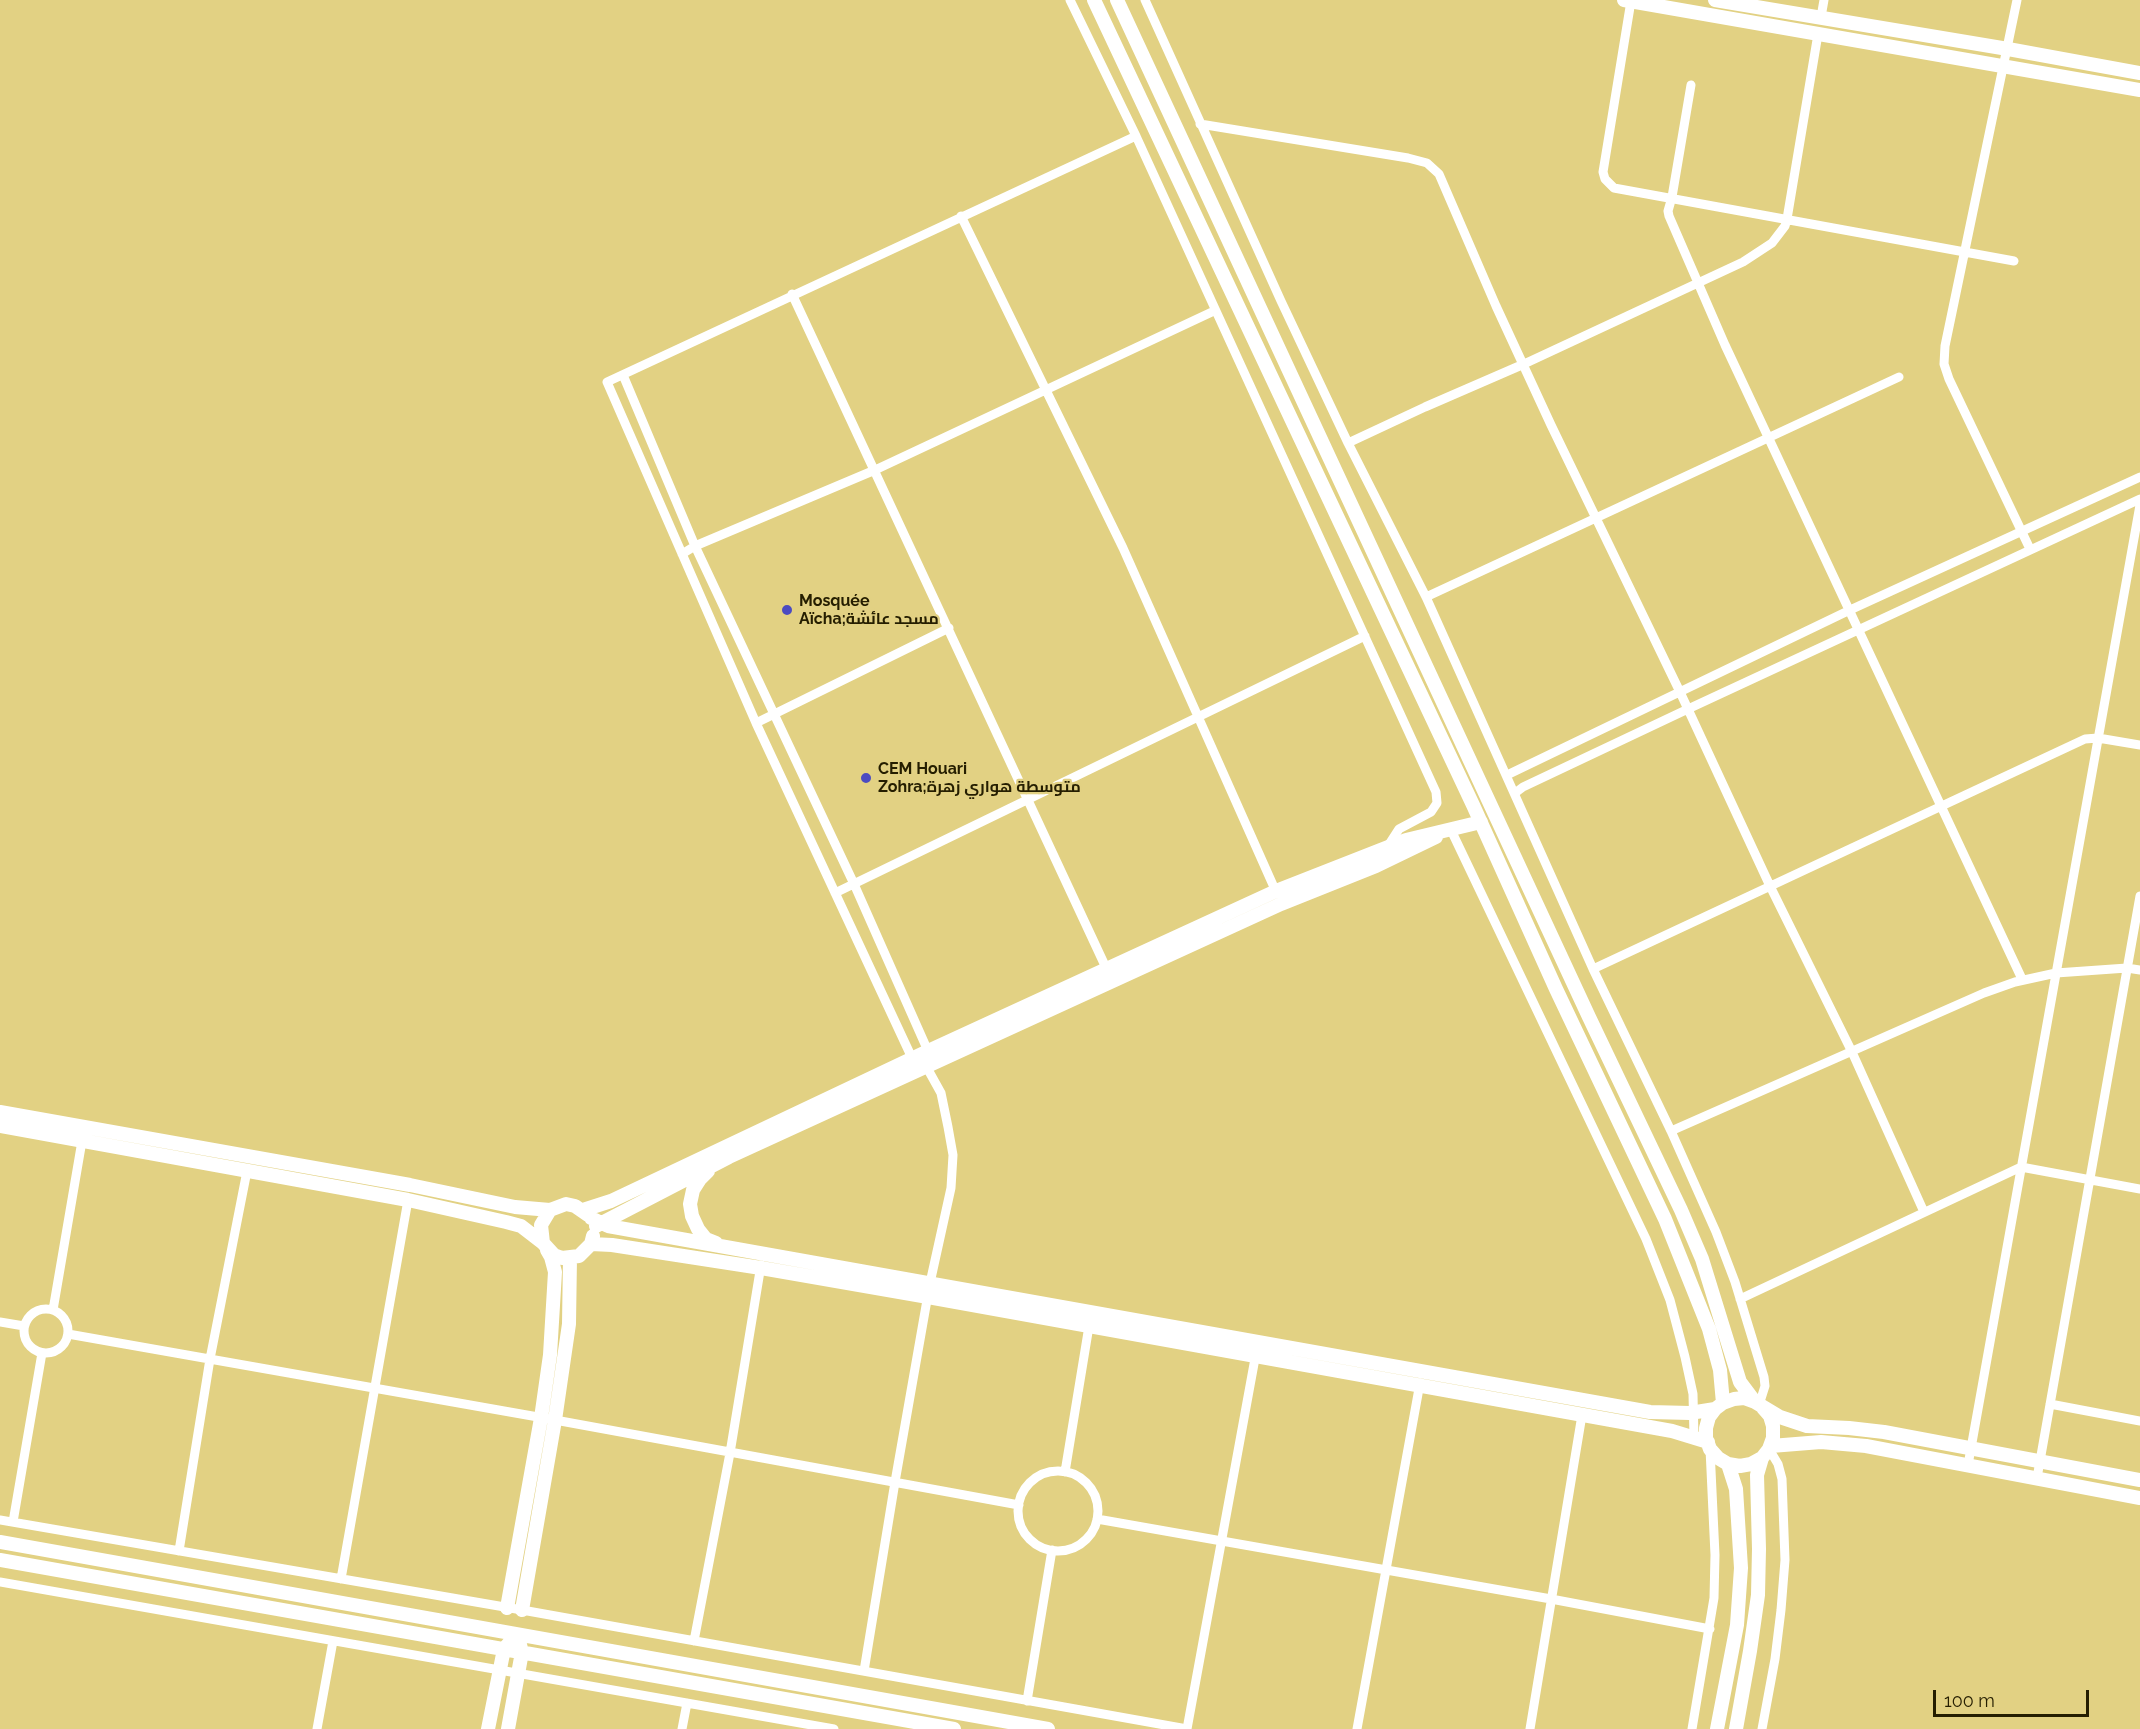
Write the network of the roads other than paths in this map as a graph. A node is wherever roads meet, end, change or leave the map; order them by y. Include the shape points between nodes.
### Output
1 (1071, 0) edge
2 (1094, 0) edge
3 (1117, 0) edge
4 (1146, 0) edge
5 (1715, 0) edge
6 (1824, 0) edge
7 (2017, 0) edge
8 (1627, 1) edge
9 (1821, 17) junction
10 (1818, 34) junction
11 (2008, 49) junction
12 (2003, 65) junction
13 (2140, 73) edge
14 (1691, 85) dead end
15 (2140, 90) edge
16 (1200, 124) junction
17 (1136, 136) junction
18 (1672, 197) junction
19 (961, 216) junction
20 (1787, 219) junction
21 (1965, 251) junction
22 (2014, 261) dead end
23 (1697, 283) junction
24 (792, 294) junction
25 (1214, 311) junction
26 (1524, 364) junction
27 (623, 375) junction
28 (1899, 377) dead end
29 (1047, 390) junction
30 (1768, 437) junction
31 (1348, 443) junction
32 (875, 470) junction
33 (2140, 477) edge
34 (2140, 499) edge
35 (2140, 505) edge
36 (1596, 518) junction
37 (2021, 530) junction
38 (695, 546) junction
39 (2030, 549) junction
40 (682, 554) junction
41 (1426, 597) junction
42 (1850, 610) junction
43 (949, 628) junction
44 (1858, 629) junction
45 (1365, 636) junction
46 (1680, 692) junction
47 (1688, 709) junction
48 (774, 713) junction
49 (1198, 718) junction
50 (756, 723) junction
51 (2098, 738) junction
52 (2140, 745) edge
53 (1507, 775) junction
54 (1515, 793) junction
55 (1028, 800) junction
56 (1942, 806) junction
57 (1481, 822) junction
58 (1451, 830) junction
59 (1388, 846) junction
60 (854, 884) junction
61 (1770, 886) junction
62 (835, 893) junction
63 (2140, 896) edge
64 (1278, 898) junction
65 (2127, 968) junction
66 (1593, 969) junction
67 (2140, 970) edge
68 (2056, 973) junction
69 (1110, 975) junction
70 (2022, 980) junction
71 (928, 1051) junction
72 (1852, 1052) junction
73 (912, 1058) junction
74 (926, 1066) junction
75 (0, 1112) edge
76 (0, 1126) edge
77 (1671, 1131) junction
78 (82, 1141) junction
79 (729, 1157) junction
80 (2021, 1167) junction
81 (247, 1171) junction
82 (2090, 1180) junction
83 (2140, 1189) edge
84 (408, 1200) junction
85 (550, 1210) junction
86 (1924, 1212) junction
87 (592, 1220) junction
88 (591, 1244) junction
89 (545, 1246) junction
90 (723, 1246) junction
91 (763, 1253) junction
92 (570, 1258) junction
93 (761, 1268) junction
94 (929, 1290) junction
95 (1740, 1299) junction
96 (53, 1310) junction
97 (1090, 1312) junction
98 (0, 1322) edge
99 (24, 1326) junction
100 (1089, 1326) junction
101 (68, 1334) junction
102 (1257, 1349) junction
103 (42, 1353) junction
104 (210, 1359) junction
105 (1422, 1371) junction
106 (1420, 1386) junction
107 (375, 1388) junction
108 (2050, 1404) junction
109 (1759, 1405) junction
110 (1719, 1406) junction
111 (1694, 1413) junction
112 (1582, 1415) junction
113 (548, 1419) junction
114 (2140, 1421) edge
115 (1694, 1438) junction
116 (1709, 1446) junction
117 (1971, 1448) junction
118 (1767, 1451) junction
119 (730, 1453) junction
120 (2040, 1461) junction
121 (1728, 1464) junction
122 (1968, 1465) junction
123 (1065, 1472) junction
124 (2037, 1478) junction
125 (2140, 1480) edge
126 (895, 1482) junction
127 (2140, 1498) edge
128 (1018, 1505) junction
129 (1097, 1519) junction
130 (0, 1520) edge
131 (13, 1522) junction
132 (0, 1542) edge
133 (1222, 1542) junction
134 (1052, 1550) junction
135 (178, 1551) junction
136 (0, 1560) edge
137 (1386, 1571) junction
138 (341, 1579) junction
139 (0, 1582) edge
140 (1551, 1599) junction
141 (514, 1609) junction
142 (1710, 1629) junction
143 (518, 1634) junction
144 (333, 1641) junction
145 (694, 1641) junction
146 (504, 1649) junction
147 (522, 1652) junction
148 (500, 1670) junction
149 (864, 1671) junction
150 (518, 1673) junction
151 (1027, 1701) junction
152 (687, 1703) junction
153 (317, 1729) edge
154 (488, 1729) edge
155 (508, 1729) edge
156 (682, 1729) edge
157 (834, 1729) edge
158 (954, 1729) edge
159 (1048, 1729) edge
160 (1187, 1729) edge
161 (1357, 1729) edge
162 (1530, 1729) edge
163 (1692, 1729) edge
164 (1717, 1729) edge
165 (1736, 1729) edge
166 (1762, 1729) edge

1 - 17 street
2 - 57 street
3 - 109 street via 1681,1209 1702,1259 1740,1382
4 - 16 street
5 - 9 street
6 - 9 street
7 - 11 street
8 - 10 street
8 - 18 street via 1603,172 1614,188
9 - 11 street
10 - 12 street
10 - 20 street
11 - 12 street
11 - 13 street
12 - 15 street
12 - 21 street
14 - 18 street
16 - 26 street via 1408,158 1432,166
16 - 31 street
17 - 19 street
17 - 25 street
18 - 20 street
18 - 23 street via 1669,216
19 - 24 street
19 - 29 street
20 - 21 street
20 - 23 street via 1779,235 1764,249
21 - 22 street
21 - 37 street via 1944,364
23 - 26 street
23 - 30 street
24 - 27 street
24 - 32 street
25 - 29 street
25 - 45 street
26 - 31 street
26 - 36 street
27 - 38 street
27 - 40 street via 607,382
28 - 30 street
29 - 32 street
29 - 49 street
30 - 36 street
30 - 42 street
31 - 41 street
32 - 38 street
32 - 43 street
33 - 37 street
34 - 39 street
35 - 51 street
36 - 41 street
36 - 46 street
37 - 39 street
37 - 42 street
38 - 40 street
38 - 48 street
39 - 44 street
40 - 50 street
41 - 53 street
42 - 44 street
42 - 46 street
43 - 48 street
43 - 55 street
44 - 47 street
44 - 56 street
45 - 49 street
45 - 59 street via 1436,792 1437,803 1431,812 1399,829
46 - 47 street
46 - 53 street
47 - 54 street
47 - 61 street
48 - 50 street
48 - 60 street
49 - 55 street
49 - 64 street
50 - 62 street
51 - 52 street
51 - 56 street via 2085,739
51 - 68 street
53 - 54 street
54 - 66 street
55 - 60 street
55 - 69 street
56 - 61 street
56 - 70 street
57 - 58 street
57 - 110 street via 1665,1219 1709,1329 1720,1370
58 - 59 street
58 - 64 street via 1376,866
58 - 111 street via 1646,1239 1670,1300 1686,1357
59 - 64 street
60 - 62 street
60 - 71 street
61 - 66 street
61 - 72 street
62 - 73 street
63 - 65 street
64 - 69 street
65 - 67 street
65 - 68 street
65 - 82 street
66 - 77 street
68 - 70 street
68 - 80 street
69 - 71 street
69 - 74 street
70 - 72 street
71 - 73 street
71 - 74 street
72 - 77 street
72 - 86 street
73 - 74 street
73 - 87 street via 611,1201
74 - 79 street
74 - 94 street via 941,1093 953,1155 951,1188
75 - 85 street via 515,1207
76 - 78 street
77 - 95 street
78 - 81 street
78 - 96 street
79 - 87 street
79 - 90 street via 700,1179 690,1204 698,1229 706,1239
80 - 82 street
80 - 86 street
80 - 117 street
81 - 84 street
81 - 104 street
82 - 83 street
82 - 108 street
84 - 89 street via 521,1226
84 - 107 street
85 - 87 street via 566,1204 575,1206
85 - 89 street via 541,1225
86 - 95 street
87 - 88 street
87 - 90 street
88 - 92 street
88 - 93 street
89 - 92 street via 554,1255
89 - 113 street via 555,1272
90 - 91 street
91 - 93 street
91 - 94 street
92 - 113 street via 569,1324
93 - 94 street
93 - 119 street
94 - 97 street
94 - 100 street
94 - 126 street
95 - 109 street via 1764,1377
96 - 99 street via 32,1313
96 - 101 street via 65,1319
97 - 100 street
97 - 102 street
98 - 99 street
99 - 103 street via 26,1340
100 - 102 street
100 - 123 street
101 - 103 street via 62,1347
101 - 104 street
102 - 105 street
102 - 106 street
102 - 133 street
103 - 131 street
104 - 107 street
104 - 135 street
105 - 106 street
105 - 111 street via 1650,1412
106 - 112 street
106 - 137 street
107 - 113 street
107 - 138 street
108 - 114 street
108 - 120 street
109 - 110 street via 1744,1398
109 - 117 street via 1807,1426 1860,1429
109 - 118 street via 1770,1416 1773,1426
110 - 111 street
110 - 116 street via 1709,1417 1706,1428
111 - 115 street
112 - 115 street
112 - 140 street
113 - 119 street
113 - 141 street
115 - 116 street
116 - 121 street
116 - 142 street via 1715,1555
117 - 120 street
117 - 122 street
118 - 121 street via 1752,1464
118 - 122 street via 1821,1442 1895,1450
118 - 165 street via 1757,1475 1758,1595
118 - 166 street via 1778,1464 1782,1479 1785,1560 1776,1649
119 - 126 street
119 - 145 street
120 - 124 street
120 - 125 street
121 - 164 street via 1736,1489 1741,1568 1737,1625
122 - 124 street
123 - 128 street via 1040,1475 1030,1483
123 - 129 street via 1082,1480 1094,1494
124 - 127 street
126 - 128 street
126 - 149 street
128 - 134 street via 1019,1519 1032,1542
129 - 133 street
129 - 134 street via 1083,1542 1071,1549
130 - 131 street
131 - 135 street
132 - 143 street
133 - 137 street
133 - 160 street
134 - 151 street
135 - 138 street
136 - 146 street
137 - 140 street
137 - 161 street
138 - 141 street
139 - 144 street
140 - 142 street
140 - 162 street
141 - 145 street
142 - 163 street
143 - 146 street
143 - 147 street
143 - 159 street
144 - 148 street
144 - 153 street
145 - 149 street
146 - 147 street
146 - 148 street
147 - 150 street
147 - 158 street
148 - 150 street
148 - 154 street
149 - 151 street
150 - 152 street
150 - 155 street
151 - 160 street
152 - 156 street
152 - 157 street

